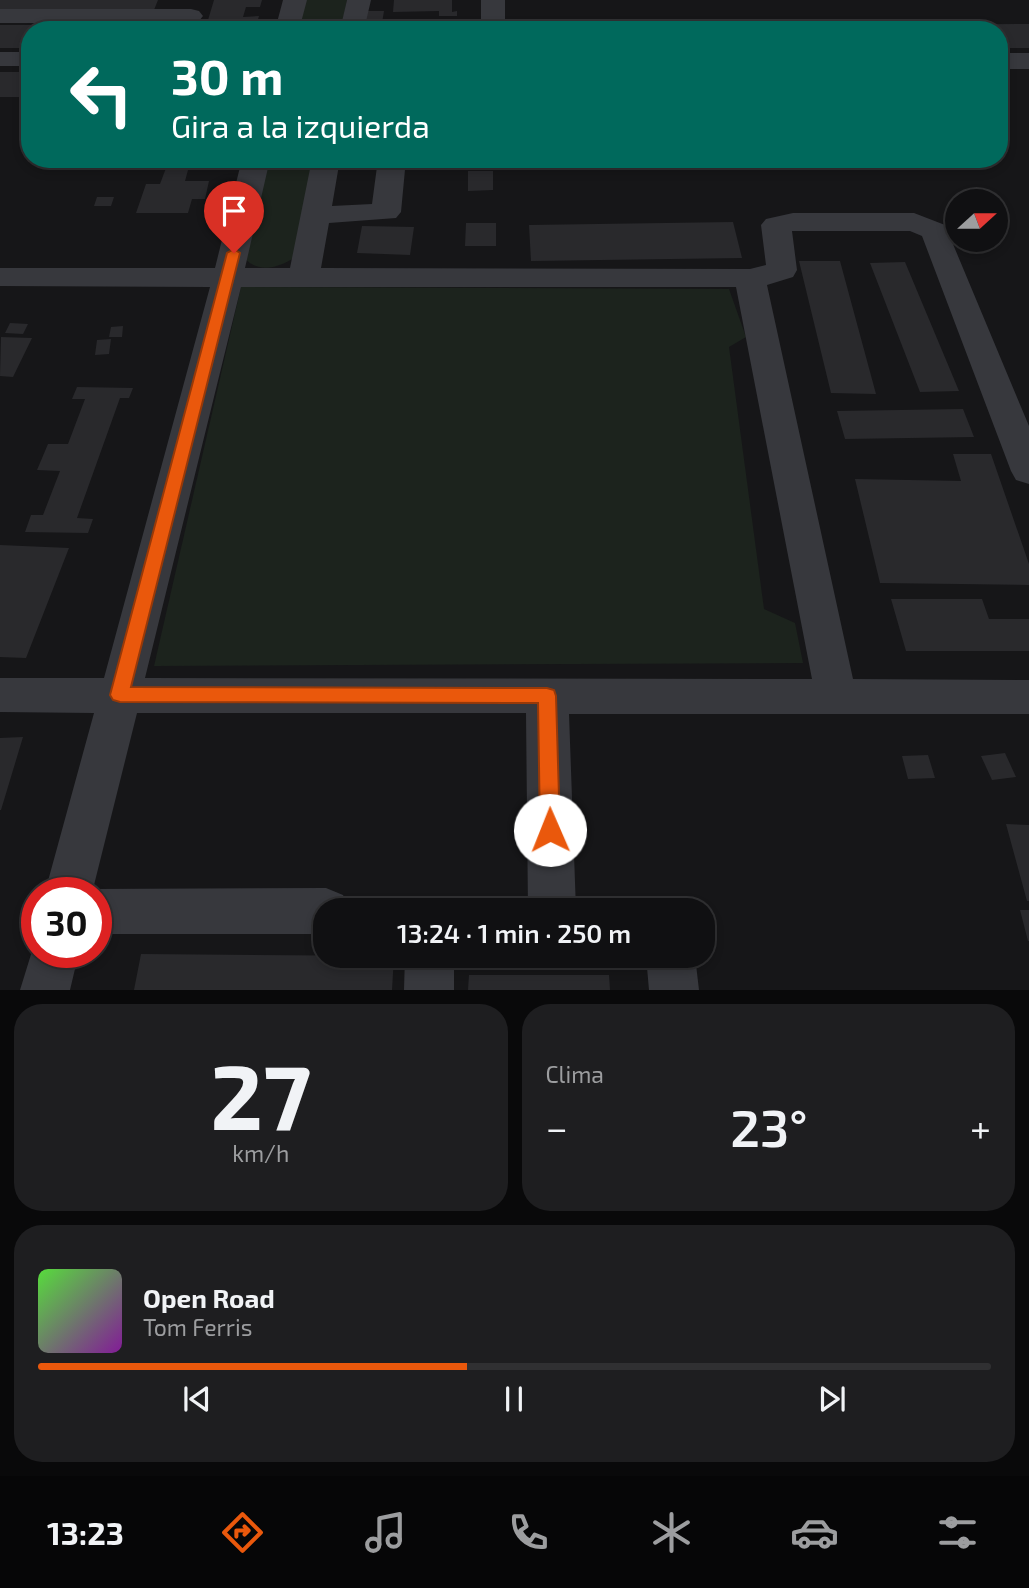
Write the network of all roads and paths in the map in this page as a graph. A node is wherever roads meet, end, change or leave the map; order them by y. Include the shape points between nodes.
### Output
1 (295, 0) edge
2 (359, 0) edge
3 (493, 0) edge
4 (191, 15) edge
5 (0, 16) edge
6 (289, 21) edge
7 (354, 21) edge
8 (493, 21) edge
9 (0, 59) edge
10 (21, 59) edge
11 (1008, 61) edge
12 (1029, 61) edge
13 (254, 168) edge
14 (324, 168) edge
15 (391, 168) edge
16 (316, 215) junction
17 (0, 277) edge
18 (228, 277) junction
19 (304, 277) junction
20 (750, 278) junction
21 (1029, 471) edge
22 (0, 695) edge
23 (120, 695) junction
24 (547, 696) junction
25 (836, 696) junction
26 (1029, 697) edge
27 (73, 877) edge
28 (552, 898) edge
29 (112, 911) edge
30 (313, 911) edge
31 (50, 968) edge
32 (430, 968) edge
33 (672, 968) edge
34 (45, 989) edge
35 (429, 989) edge
36 (674, 989) edge

1 - 6 street
2 - 7 street
3 - 8 street
4 - 5 street
9 - 10 street
11 - 12 street
13 - 18 street
14 - 16 street
15 - 16 street via 386,212
16 - 19 street
17 - 18 street
18 - 19 street
18 - 23 street
19 - 20 street
20 - 21 street via 782,270 776,225 914,222 935,231
20 - 25 street
22 - 23 street
23 - 24 street
23 - 27 street
24 - 25 street
24 - 28 street
25 - 26 street
29 - 30 street
31 - 34 street
32 - 35 street
33 - 36 street

